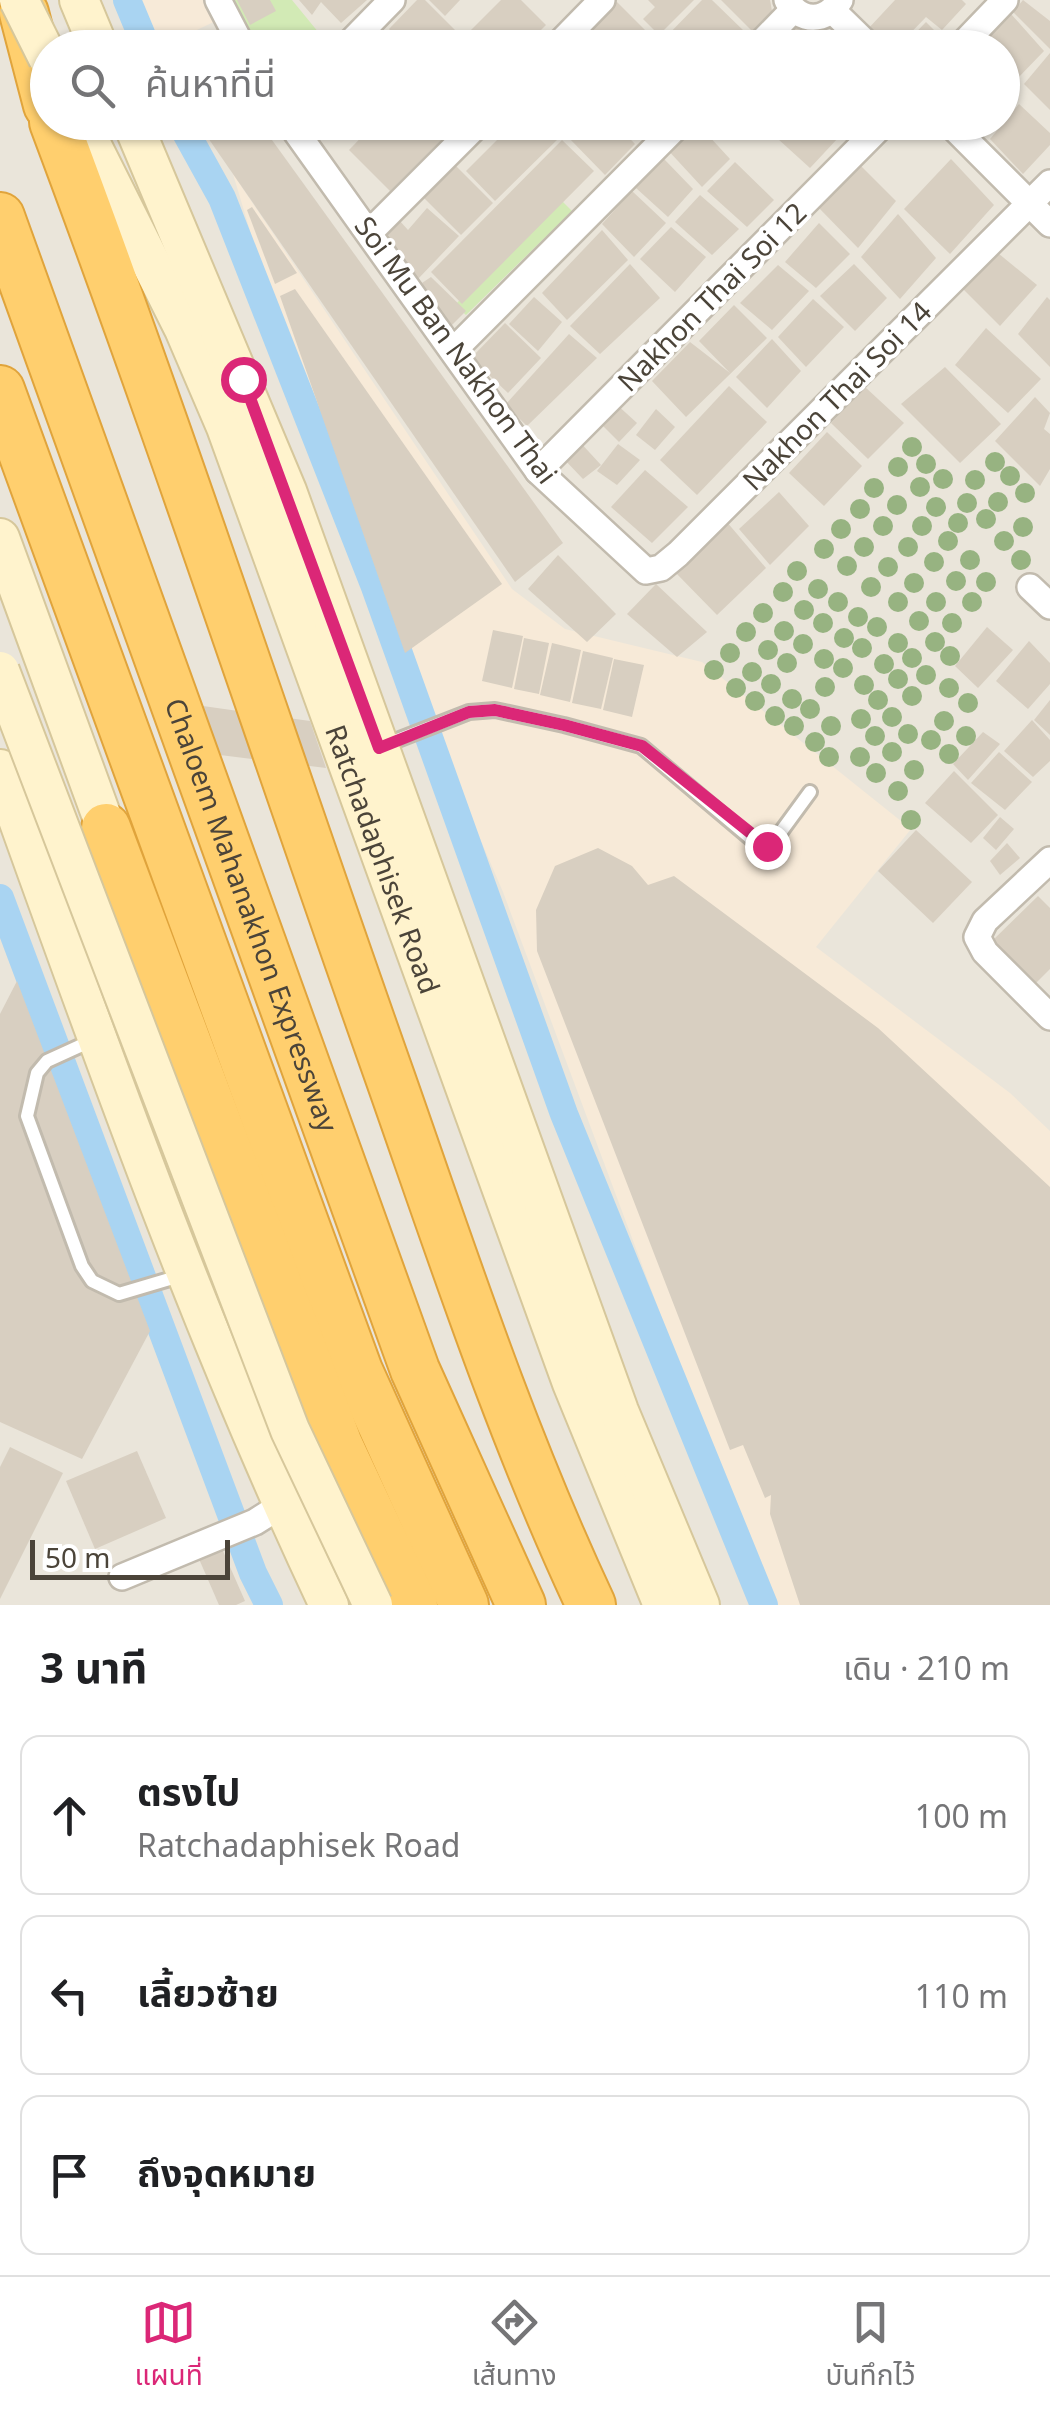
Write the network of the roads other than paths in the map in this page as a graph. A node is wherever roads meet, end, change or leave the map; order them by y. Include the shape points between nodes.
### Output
1 (79, 0) edge
2 (218, 0) edge
3 (392, 0) edge
4 (602, 0) edge
5 (1005, 0) edge
6 (17, 3) edge
7 (790, 5) edge
8 (837, 5) edge
9 (32, 30) edge
10 (92, 30) edge
11 (233, 30) edge
12 (363, 30) edge
13 (573, 30) edge
14 (770, 30) edge
15 (857, 30) edge
16 (976, 30) edge
17 (30, 46) edge
18 (61, 140) edge
19 (89, 140) edge
20 (140, 140) edge
21 (303, 140) edge
22 (462, 140) edge
23 (663, 140) edge
24 (867, 140) edge
25 (966, 140) edge
26 (1050, 184) edge
27 (1030, 204) junction
28 (0, 217) edge
29 (1050, 224) edge
30 (370, 232) junction
31 (454, 351) junction
32 (0, 390) edge
33 (538, 471) junction
34 (0, 538) edge
35 (637, 566) joint
36 (1030, 587) dead end
37 (1050, 606) edge
38 (25, 607) junction
39 (0, 671) edge
40 (379, 748) junction
41 (3, 788) edge
42 (810, 792) dead end
43 (106, 828) joint
44 (1050, 860) edge
45 (1050, 1017) edge
46 (85, 1043) junction
47 (169, 1279) junction
48 (267, 1514) junction
49 (122, 1577) dead end
50 (329, 1605) edge
51 (373, 1605) edge
52 (413, 1605) edge
53 (464, 1605) edge
54 (522, 1605) edge
55 (591, 1605) edge
56 (664, 1605) edge
57 (700, 1605) edge

1 - 10 main road
2 - 11 street
3 - 12 street
4 - 13 street
5 - 16 street
6 - 9 main road, bridge
6 - 17 highway
7 - 8 street via 815,18
7 - 14 street
8 - 15 street
18 - 55 highway via 148,371 516,1436
19 - 56 main road, Ratchadaphisek Road via 226,427 617,1502
20 - 40 main road, Ratchadaphisek Road via 243,379
21 - 30 street, Soi Mu Ban Nakhon Thai
22 - 30 street
23 - 31 street
24 - 33 street, Nakhon Thai Soi 12
25 - 27 street
26 - 27 street, Nakhon Thai Soi 14
27 - 29 street
27 - 35 street, Nakhon Thai Soi 14 via 678,554 661,568
28 - 54 highway, Chaloem Mahanakhon Expressway via 416,1370
30 - 31 street, Soi Mu Ban Nakhon Thai
31 - 33 street, Soi Mu Ban Nakhon Thai
32 - 53 highway, Chaloem Mahanakhon Expressway via 358,1371
33 - 35 street, Soi Mu Ban Nakhon Thai
34 - 38 main road
36 - 37 street
38 - 41 main road
38 - 43 main road
39 - 51 main road, bridge via 290,1430
40 - 42 lane via 439,721 495,710 642,746 762,847 772,844
40 - 57 main road, Ratchadaphisek Road via 619,1411
41 - 46 main road
43 - 52 highway via 338,1445
44 - 45 street via 984,921 977,937
46 - 47 main road
46 - 47 lane via 47,1060 37,1073 27,1116 82,1266 105,1290 134,1292
47 - 48 main road
48 - 49 street
48 - 50 main road

